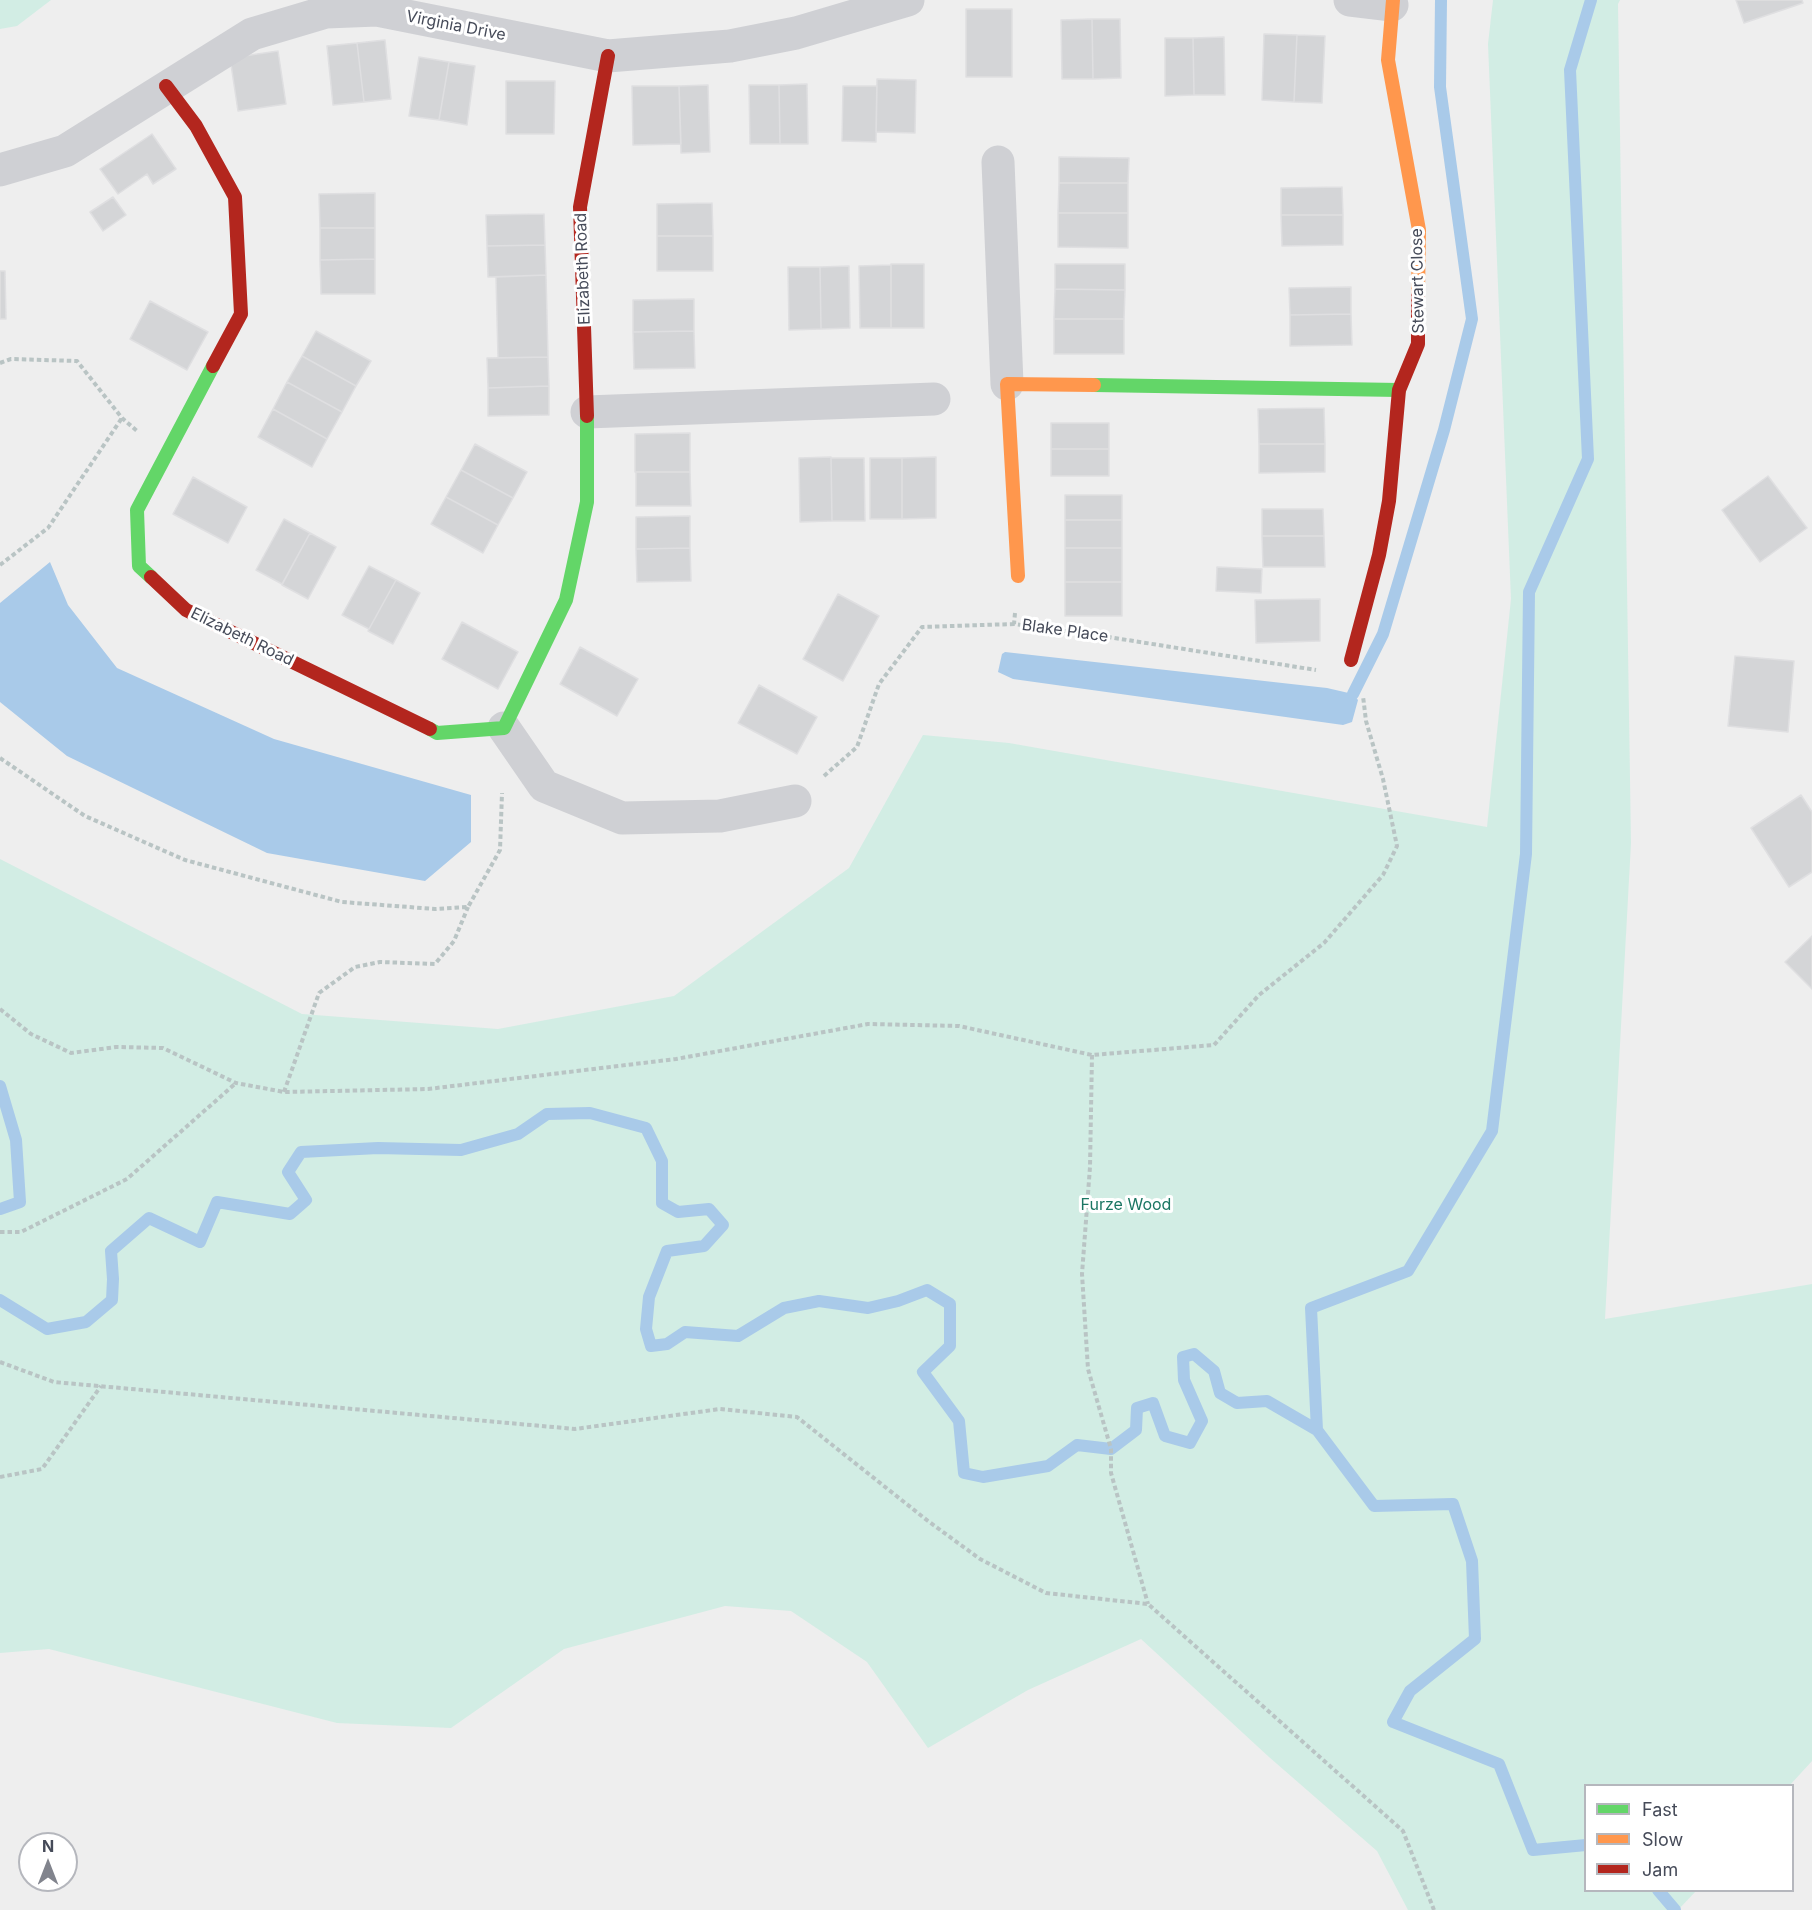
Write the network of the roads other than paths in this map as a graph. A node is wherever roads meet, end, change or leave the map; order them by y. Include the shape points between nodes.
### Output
1 (908, 0) edge
2 (1350, 0) edge
3 (1392, 2) edge
4 (379, 5) edge
5 (608, 56) junction
6 (166, 86) junction
7 (998, 162) dead end
8 (0, 170) edge
9 (1007, 384) junction
10 (1399, 390) junction
11 (934, 399) dead end
12 (587, 412) junction
13 (1018, 576) road end
14 (1351, 660) road end
15 (504, 728) junction
16 (795, 801) road end

1 - 5 street, Virginia Drive via 796,33 730,46
2 - 3 street, Stewart Close
3 - 10 street, Stewart Close via 1388,60 1419,230 1418,344
4 - 5 street, Virginia Drive
4 - 6 street, Virginia Drive via 326,12 252,34
5 - 12 street, Elizabeth Road via 580,207
6 - 8 street, Virginia Drive via 65,151
6 - 15 street, Elizabeth Road via 196,126 235,197 241,314 137,510 139,566 186,610 437,733
7 - 9 street
9 - 10 street
9 - 13 street
10 - 14 street, Stewart Close via 1389,501
11 - 12 street
12 - 15 street, Elizabeth Road via 587,502 566,600
15 - 16 street via 544,786 622,818 720,816

